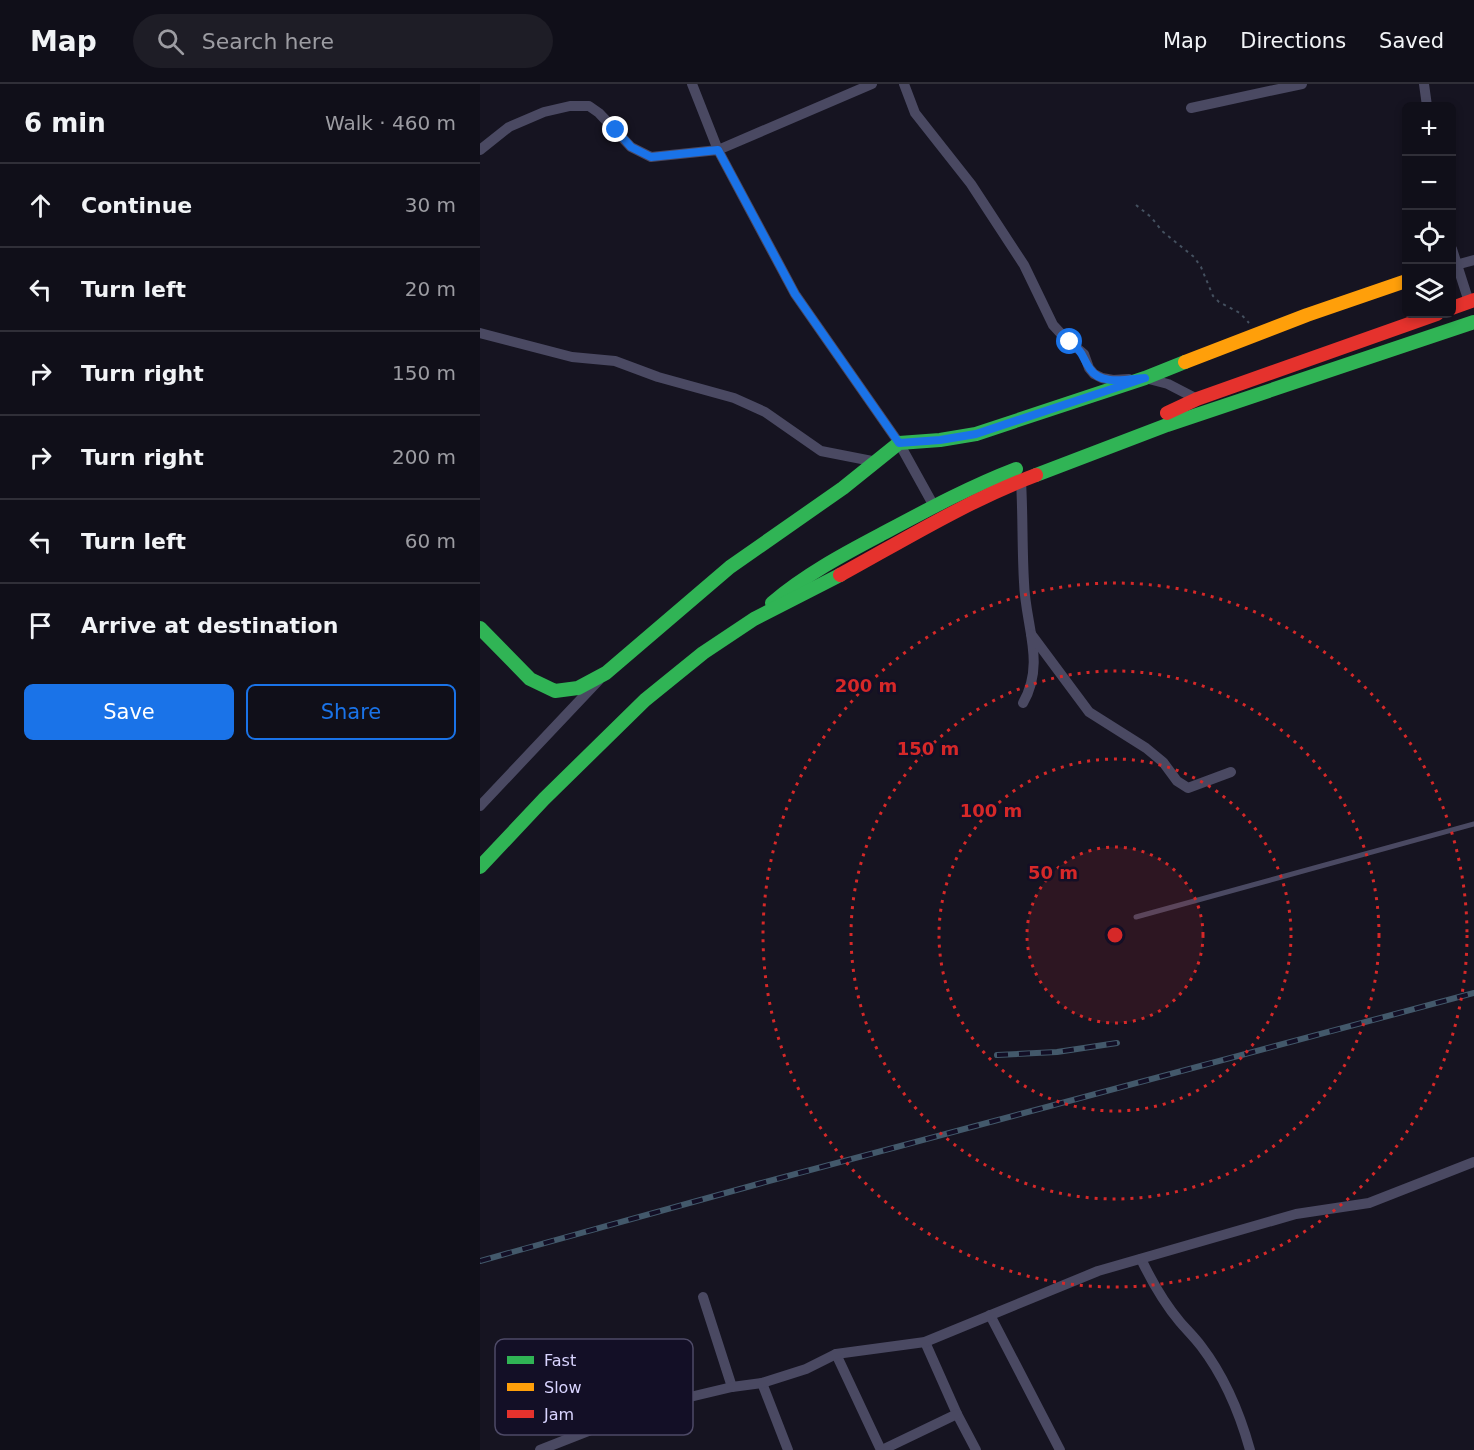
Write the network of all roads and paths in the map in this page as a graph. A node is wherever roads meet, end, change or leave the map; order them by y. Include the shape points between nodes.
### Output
1 (692, 84) edge
2 (872, 84) edge
3 (904, 84) edge
4 (1298, 84) edge
5 (1424, 84) edge
6 (1426, 102) edge
7 (1191, 108) dead end
8 (480, 150) edge
9 (718, 150) junction
10 (1136, 205) dead end
11 (1474, 260) edge
12 (1456, 264) edge
13 (1456, 269) edge
14 (1402, 283) edge
15 (1471, 301) edge
16 (1456, 307) edge
17 (1426, 318) edge
18 (1474, 322) edge
19 (480, 333) edge
20 (1252, 338) junction
21 (1145, 378) junction
22 (1197, 399) junction
23 (899, 443) junction
24 (877, 462) junction
25 (1021, 481) junction
26 (934, 506) junction
27 (941, 519) junction
28 (754, 619) junction
29 (481, 632) edge
30 (1031, 634) junction
31 (606, 673) junction
32 (1023, 703) dead end
33 (1231, 772) dead end
34 (480, 806) edge
35 (1474, 824) edge
36 (480, 867) edge
37 (1136, 917) dead end
38 (1474, 1162) edge
39 (1141, 1259) junction
40 (703, 1297) dead end
41 (990, 1315) junction
42 (925, 1341) junction
43 (836, 1354) junction
44 (762, 1383) junction
45 (732, 1387) junction
46 (693, 1396) edge
47 (957, 1414) junction
48 (578, 1435) edge
49 (540, 1450) edge
50 (788, 1450) edge
51 (882, 1450) edge
52 (976, 1450) edge
53 (1060, 1450) edge
54 (1250, 1450) edge

1 - 9 street
2 - 9 street
3 - 21 street via 915,113 971,184 1024,265 1053,325 1083,354 1094,374 1113,380
4 - 7 street
5 - 6 street
8 - 9 street via 509,127 544,112 589,106 631,147 651,157
9 - 23 street via 795,294
10 - 20 path via 1194,257 1213,296 1248,321
11 - 12 street
13 - 15 street
14 - 20 main road
15 - 16 main road
17 - 22 main road
18 - 25 main road via 1167,425
19 - 24 street via 572,357 615,361 734,398 765,412 821,451
20 - 21 main road
21 - 22 street via 1168,384
21 - 23 main road via 976,434
22 - 26 main road via 1004,473
23 - 24 main road
23 - 26 street
24 - 31 main road via 730,567
25 - 27 main road
25 - 30 street via 1023,584
26 - 27 street
26 - 28 main road via 819,568 784,591
27 - 28 main road
28 - 36 main road via 703,653 645,700
29 - 31 main road via 530,679 555,691 578,688
30 - 32 street via 1035,668 1031,689
30 - 33 street via 1089,712 1146,748 1177,781 1188,788
31 - 34 street
35 - 37 lane
38 - 39 street via 1369,1203 1296,1214
39 - 41 street via 1098,1271
39 - 54 street via 1166,1304 1202,1347 1221,1378
40 - 45 street
41 - 42 street
41 - 53 street
42 - 43 street
42 - 47 street
43 - 44 street via 806,1369
43 - 51 street
44 - 45 street
44 - 50 street
45 - 46 street
47 - 51 street
47 - 52 street
48 - 49 street

